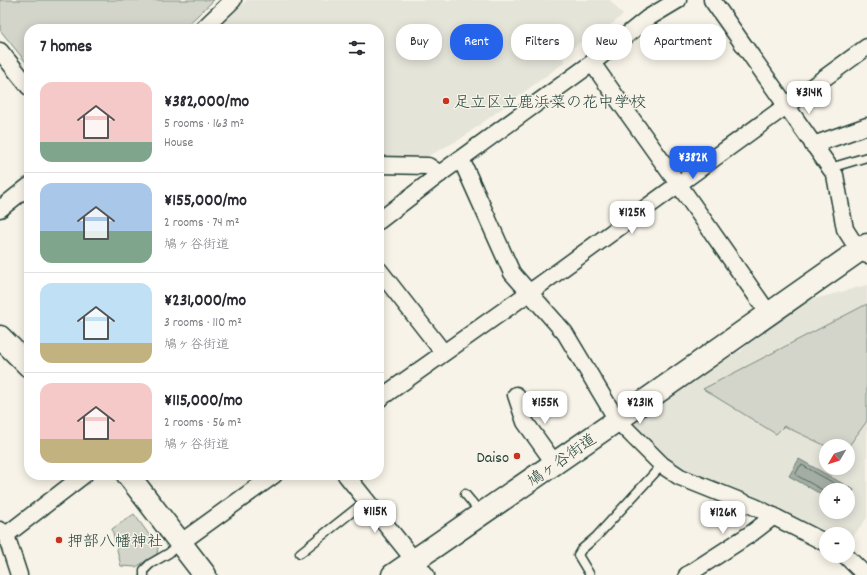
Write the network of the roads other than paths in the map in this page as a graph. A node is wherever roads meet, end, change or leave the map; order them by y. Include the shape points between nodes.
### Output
1 (233, 0) edge
2 (678, 0) edge
3 (712, 0) edge
4 (208, 24) edge
5 (867, 47) edge
6 (0, 51) edge
7 (592, 63) junction
8 (24, 81) edge
9 (786, 107) junction
10 (867, 126) edge
11 (813, 145) junction
12 (867, 158) edge
13 (461, 159) junction
14 (384, 165) edge
15 (830, 168) junction
16 (440, 174) junction
17 (678, 184) junction
18 (24, 189) edge
19 (2, 203) edge
20 (384, 217) edge
21 (865, 250) edge
22 (384, 276) edge
23 (529, 292) junction
24 (769, 314) junction
25 (0, 337) edge
26 (443, 352) junction
27 (24, 361) edge
28 (516, 395) dead end
29 (384, 398) edge
30 (617, 420) junction
31 (555, 464) junction
32 (662, 465) junction
33 (77, 480) edge
34 (132, 480) edge
35 (267, 480) edge
36 (350, 480) edge
37 (465, 494) dead end
38 (366, 500) junction
39 (481, 514) junction
40 (774, 516) junction
41 (3, 533) edge
42 (819, 538) edge
43 (180, 543) junction
44 (300, 553) dead end
45 (421, 567) edge
46 (20, 575) edge
47 (144, 575) edge
48 (205, 575) edge
49 (393, 575) edge
50 (590, 575) edge
51 (686, 575) edge

1 - 4 street
2 - 7 street via 648,18
3 - 9 street
5 - 9 street
6 - 8 street
7 - 13 street
7 - 17 street
9 - 11 street
9 - 17 street
10 - 11 street
11 - 15 street
12 - 15 lane
13 - 16 street
13 - 23 street via 512,273
14 - 16 street via 428,166
15 - 21 street via 835,175 845,229 852,240
16 - 20 street
17 - 23 street
17 - 24 street
18 - 19 street
21 - 24 main road, 鳩ヶ谷街道
22 - 26 street
23 - 26 street
23 - 30 street via 565,333
24 - 30 main road, 鳩ヶ谷街道
25 - 27 main road
26 - 29 street
28 - 31 street via 526,422
30 - 31 main road, 鳩ヶ谷街道
30 - 32 street
31 - 39 main road, 鳩ヶ谷街道
32 - 40 street via 680,477
32 - 50 lane via 581,550 578,556
33 - 41 street
34 - 43 main road
35 - 43 street
36 - 38 street
37 - 39 lane
38 - 44 lane
38 - 45 street
39 - 45 main road, 鳩ヶ谷街道
40 - 42 street
40 - 51 street
41 - 46 street
43 - 47 lane via 150,564 144,570
43 - 48 main road
45 - 49 main road, 鳩ヶ谷街道

